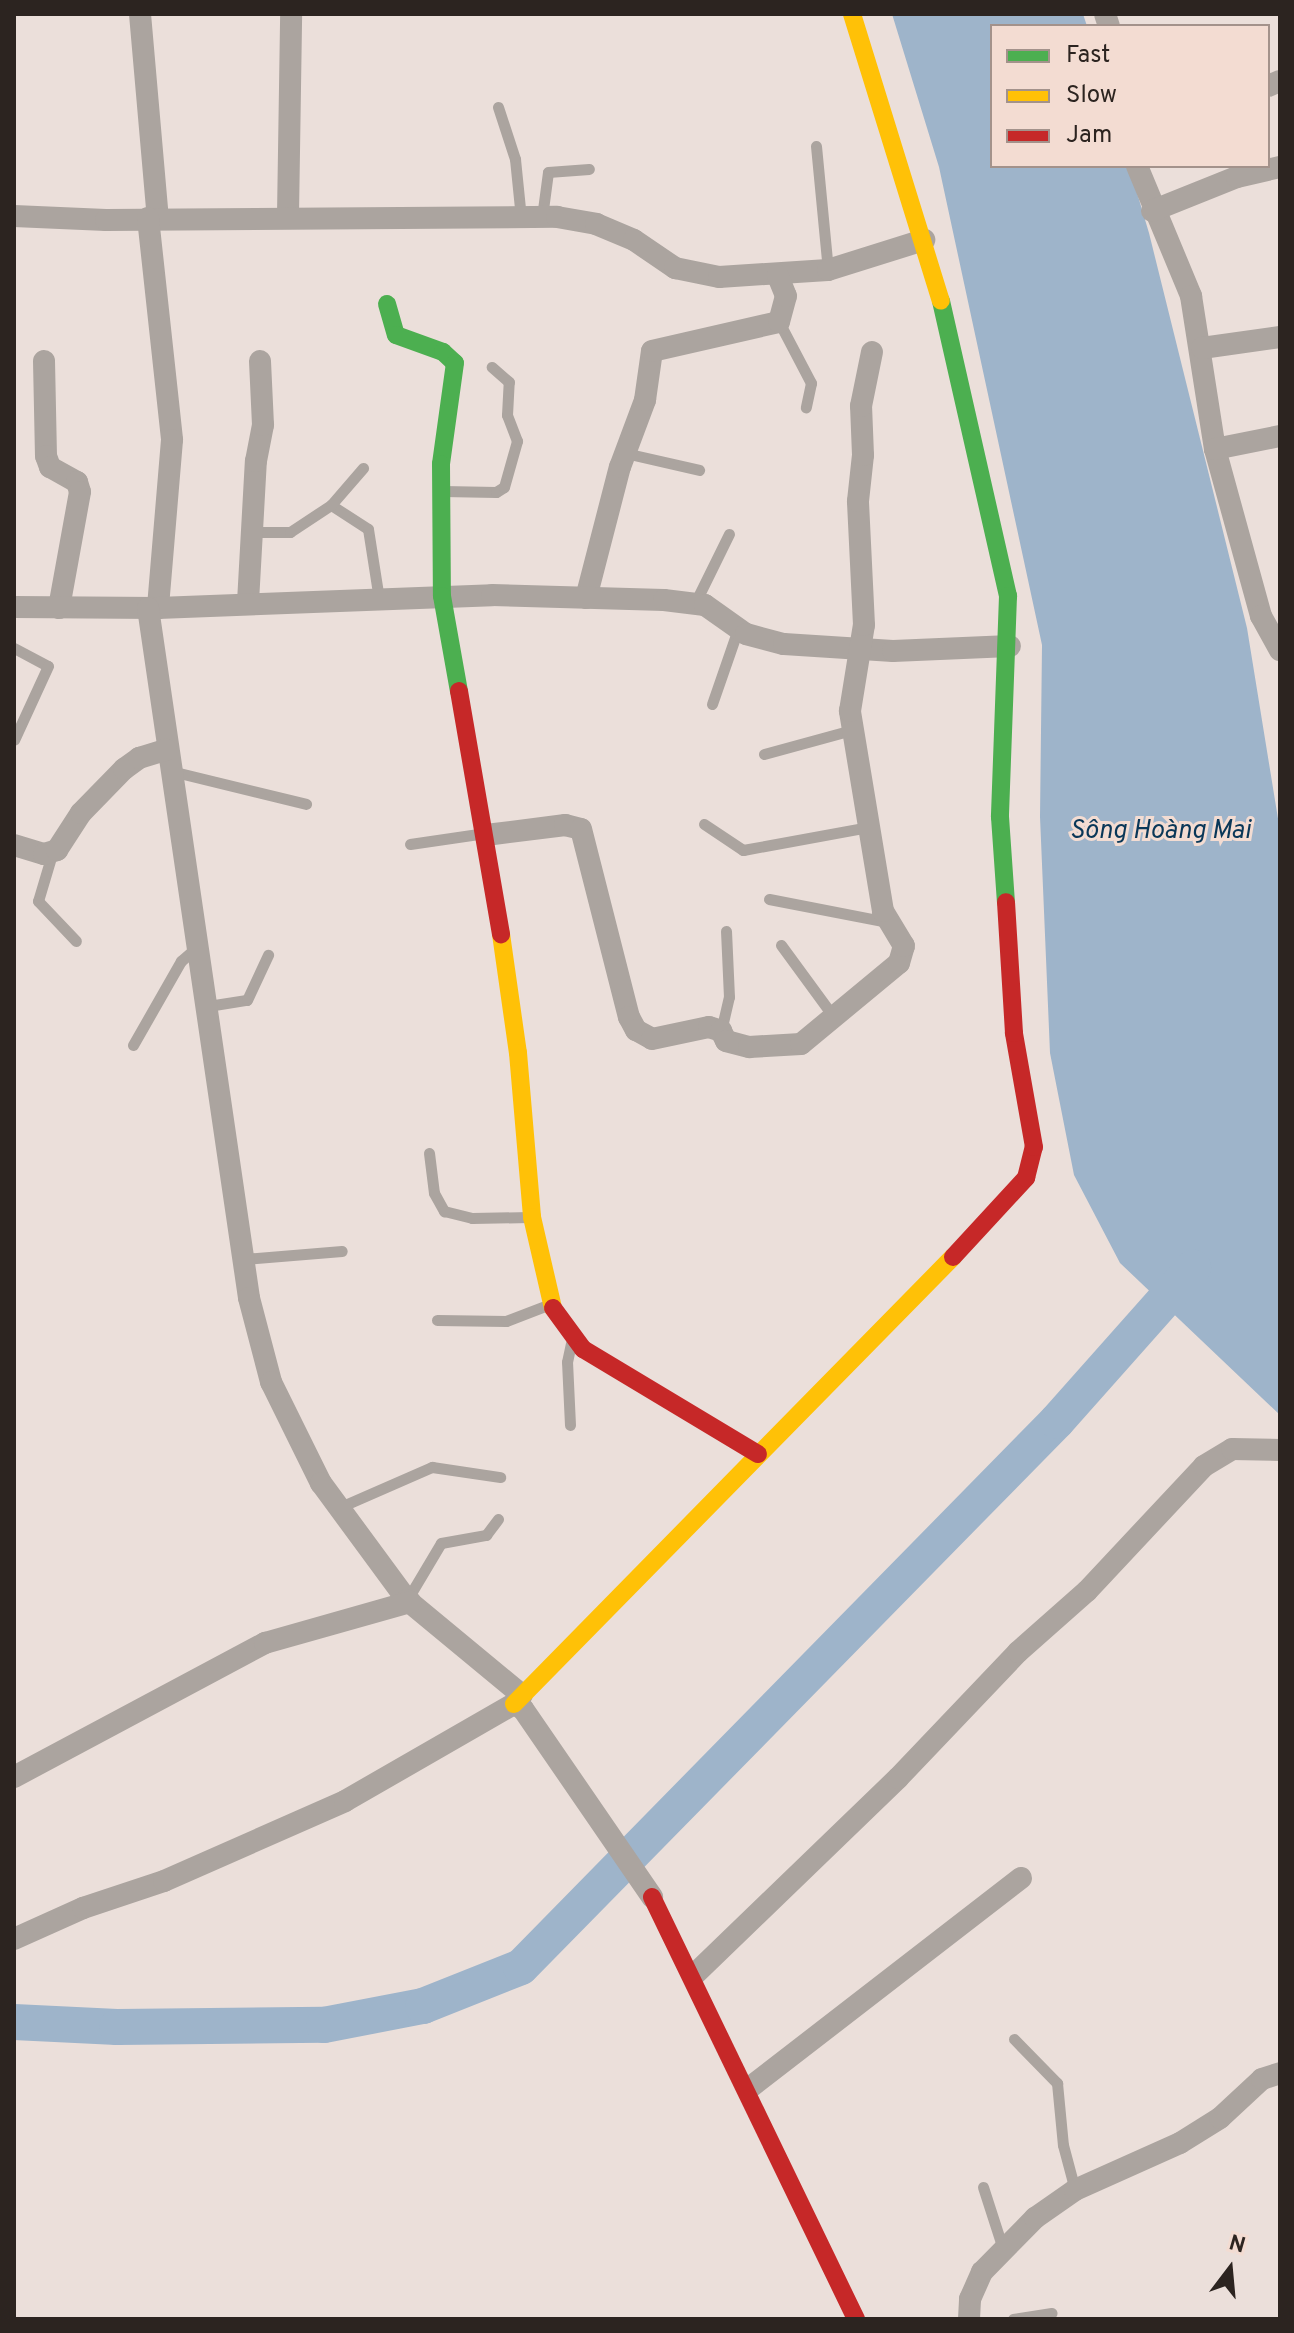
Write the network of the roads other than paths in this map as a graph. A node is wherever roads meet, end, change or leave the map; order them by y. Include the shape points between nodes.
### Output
1 (140, 14) edge
2 (291, 14) edge
3 (852, 14) edge
4 (498, 107) dead end
5 (816, 146) dead end
6 (1280, 167) edge
7 (1138, 168) edge
8 (589, 169) dead end
9 (1152, 211) junction
10 (288, 215) junction
11 (14, 216) edge
12 (153, 218) junction
13 (531, 218) junction
14 (924, 240) junction
15 (828, 270) junction
16 (778, 276) junction
17 (387, 304) dead end
18 (779, 322) junction
19 (1280, 337) edge
20 (1202, 348) junction
21 (872, 352) dead end
22 (44, 361) dead end
23 (260, 361) dead end
24 (492, 367) dead end
25 (806, 407) dead end
26 (1280, 436) edge
27 (1215, 449) junction
28 (625, 453) junction
29 (363, 468) dead end
30 (699, 470) dead end
31 (442, 491) junction
32 (331, 505) junction
33 (252, 532) junction
34 (729, 534) dead end
35 (442, 596) junction
36 (586, 598) junction
37 (379, 599) junction
38 (248, 602) junction
39 (695, 603) junction
40 (14, 607) edge
41 (59, 608) junction
42 (153, 608) junction
43 (738, 629) junction
44 (1010, 646) junction
45 (14, 648) edge
46 (860, 648) junction
47 (1280, 650) edge
48 (712, 704) dead end
49 (852, 730) junction
50 (14, 740) edge
51 (764, 754) dead end
52 (167, 760) junction
53 (306, 804) dead end
54 (704, 824) dead end
55 (868, 827) junction
56 (486, 834) junction
57 (410, 844) dead end
58 (14, 845) edge
59 (52, 854) junction
60 (769, 899) dead end
61 (887, 922) junction
62 (726, 931) dead end
63 (76, 941) dead end
64 (781, 945) dead end
65 (197, 947) junction
66 (268, 955) dead end
67 (208, 1006) junction
68 (833, 1016) junction
69 (721, 1031) junction
70 (133, 1045) dead end
71 (429, 1153) dead end
72 (532, 1217) junction
73 (342, 1251) dead end
74 (243, 1259) junction
75 (550, 1303) junction
76 (437, 1320) dead end
77 (572, 1339) junction
78 (570, 1425) dead end
79 (1280, 1450) edge
80 (758, 1454) junction
81 (500, 1477) dead end
82 (337, 1509) junction
83 (498, 1519) dead end
84 (408, 1601) junction
85 (518, 1700) junction
86 (14, 1777) edge
87 (1021, 1878) dead end
88 (652, 1897) joint
89 (14, 1939) edge
90 (694, 1975) junction
91 (1014, 2039) dead end
92 (1280, 2073) edge
93 (748, 2089) junction
94 (983, 2187) dead end
95 (1075, 2190) junction
96 (1003, 2249) junction
97 (1052, 2313) dead end
98 (856, 2319) edge
99 (969, 2319) edge
100 (1013, 2319) edge

1 - 12 street
2 - 10 street
3 - 14 street
4 - 13 lane
5 - 15 lane
6 - 9 street via 1237,177
7 - 9 street
8 - 13 lane via 548,172
9 - 20 street via 1187,284
10 - 12 street
10 - 13 street
11 - 12 street
12 - 42 street via 172,462
13 - 16 street via 596,224 684,270 719,277
14 - 15 street
14 - 44 street via 1008,596
15 - 16 street
16 - 18 street via 786,296
17 - 31 street via 396,335 443,352 455,363 442,448
18 - 25 lane via 811,383
18 - 28 street via 652,351 645,400
19 - 20 street
20 - 27 street via 1206,411
21 - 46 street via 861,406 859,549 865,611
22 - 41 street via 46,456 50,467 77,482 80,492
23 - 33 street via 263,425
24 - 31 lane via 509,382 507,415 517,441 504,487 496,492
26 - 27 street
27 - 47 street via 1261,616
28 - 30 lane
28 - 36 street
29 - 32 lane
31 - 35 street
32 - 33 lane via 290,532
32 - 37 lane via 368,529
33 - 38 street
34 - 39 lane
35 - 36 street
35 - 37 street
35 - 56 street
36 - 39 street
37 - 38 street
38 - 42 street
39 - 43 street
40 - 41 street
41 - 42 street
42 - 52 street
43 - 46 street via 784,644
43 - 48 lane
44 - 46 street
44 - 80 street via 1000,817 1014,1033 1034,1147 1026,1178 801,1416
45 - 50 lane via 48,666
46 - 49 street
49 - 51 lane
49 - 55 street
52 - 53 lane
52 - 59 street via 139,758 124,769 96,795
52 - 65 street
54 - 55 lane via 743,850
55 - 61 street
56 - 57 lane
56 - 69 street via 565,825 581,829 636,1030 652,1039 709,1027
56 - 72 street via 518,1053
58 - 59 street
59 - 63 lane via 38,901
60 - 61 lane
61 - 68 street via 904,946 899,963
62 - 69 lane via 729,997
64 - 68 lane
65 - 67 street
65 - 70 lane via 173,973
66 - 67 lane via 247,1000
67 - 74 street
68 - 69 street via 801,1044 776,1048 734,1044
71 - 72 lane via 434,1193 444,1211 472,1218
72 - 75 street
73 - 74 lane
74 - 82 street via 271,1382
75 - 76 lane via 506,1321
75 - 77 street
77 - 78 lane via 567,1362
77 - 80 street
79 - 90 street via 1232,1449 1204,1466 1087,1591 1018,1652 898,1778
80 - 85 street
81 - 82 lane via 432,1467
82 - 84 street
83 - 84 lane via 486,1535 441,1543
84 - 85 street
84 - 86 street via 265,1643
85 - 88 street
85 - 89 street via 345,1801 164,1881 83,1908
87 - 93 street
88 - 90 street
90 - 93 street
91 - 95 lane via 1057,2083
92 - 95 street via 1262,2079 1220,2118 1180,2143
93 - 98 street
94 - 96 lane
95 - 96 street
96 - 99 street via 974,2286
97 - 100 lane

